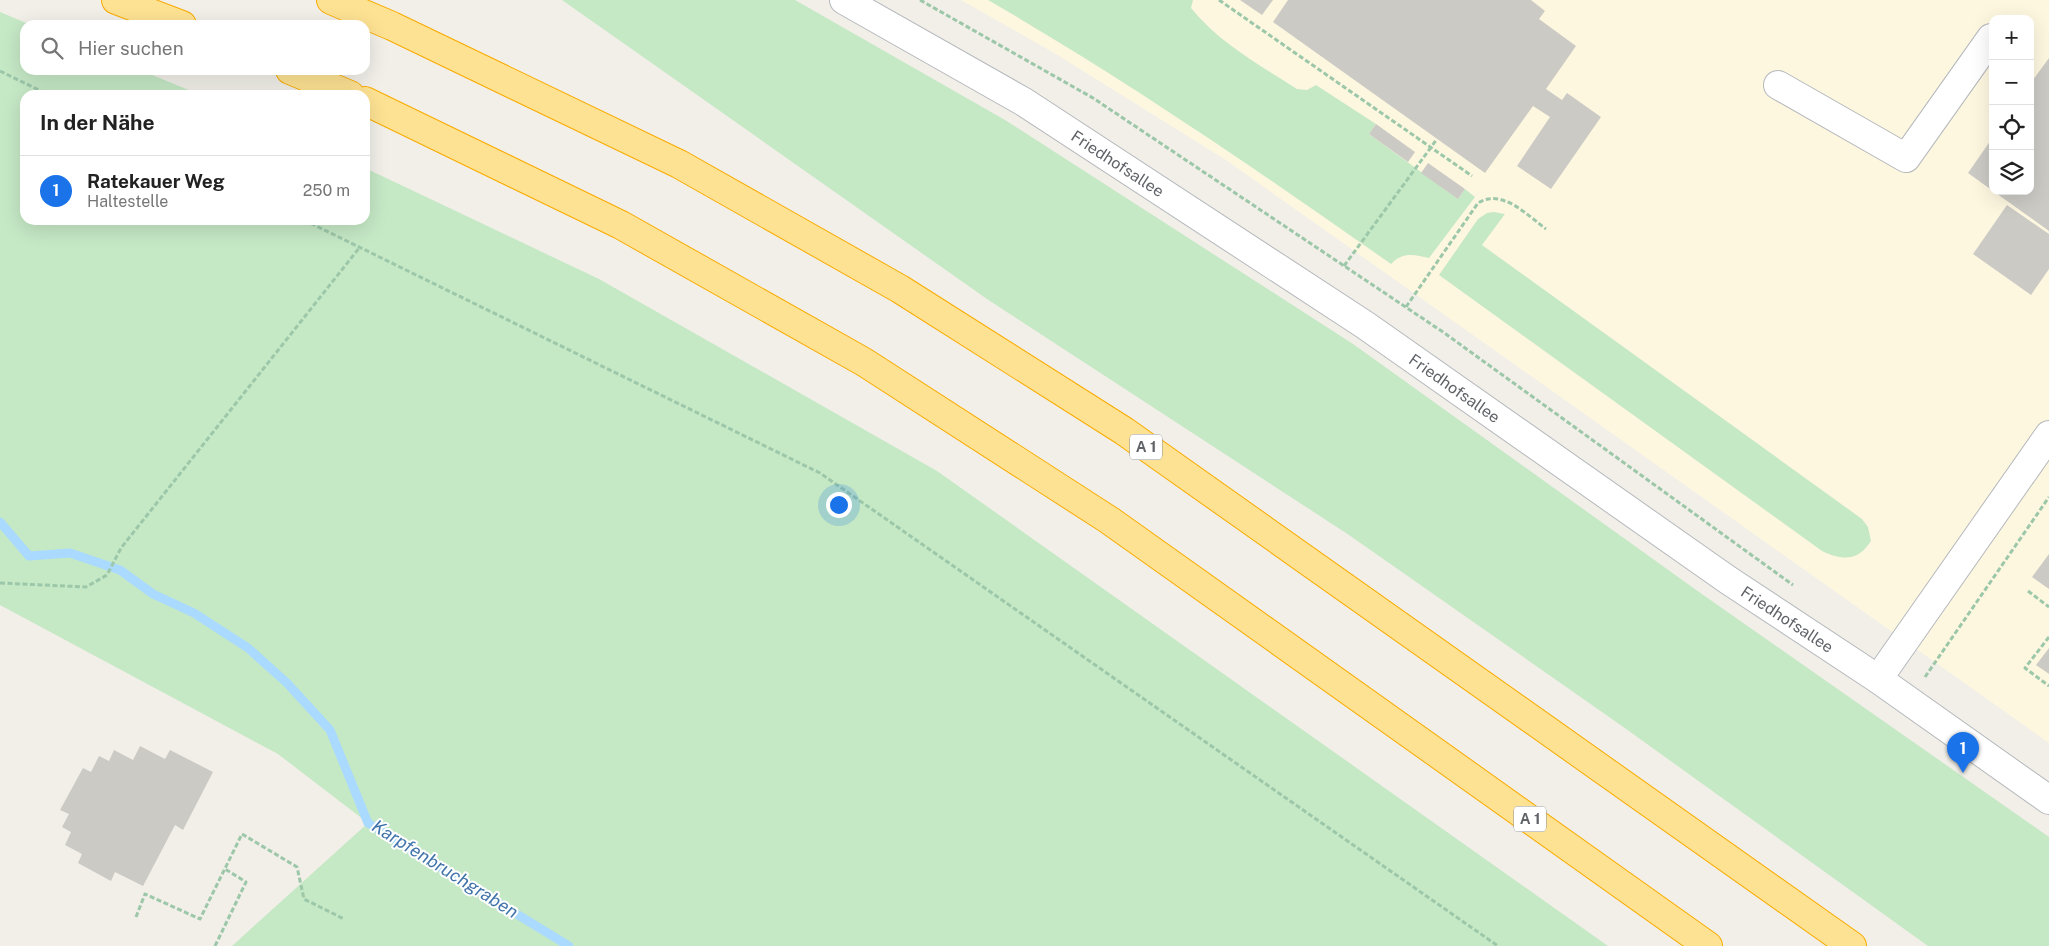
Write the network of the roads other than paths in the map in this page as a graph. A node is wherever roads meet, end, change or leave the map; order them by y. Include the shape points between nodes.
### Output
1 (116, 0) edge
2 (331, 0) edge
3 (844, 0) edge
4 (169, 20) edge
5 (1989, 41) edge
6 (302, 75) edge
7 (1778, 85) dead end
8 (338, 90) edge
9 (370, 103) edge
10 (2049, 435) edge
11 (1878, 679) junction
12 (2049, 800) edge
13 (1708, 946) edge
14 (1852, 946) edge

1 - 4 highway
2 - 14 highway, A 1 via 679,164 900,289 1124,431
3 - 11 street, Friedhofsallee via 1024,102 1357,319 1728,580
5 - 7 street via 1906,158
6 - 8 highway
9 - 13 highway, A 1 via 621,225 864,362 1110,520
10 - 11 street
11 - 12 street, Friedhofsallee

